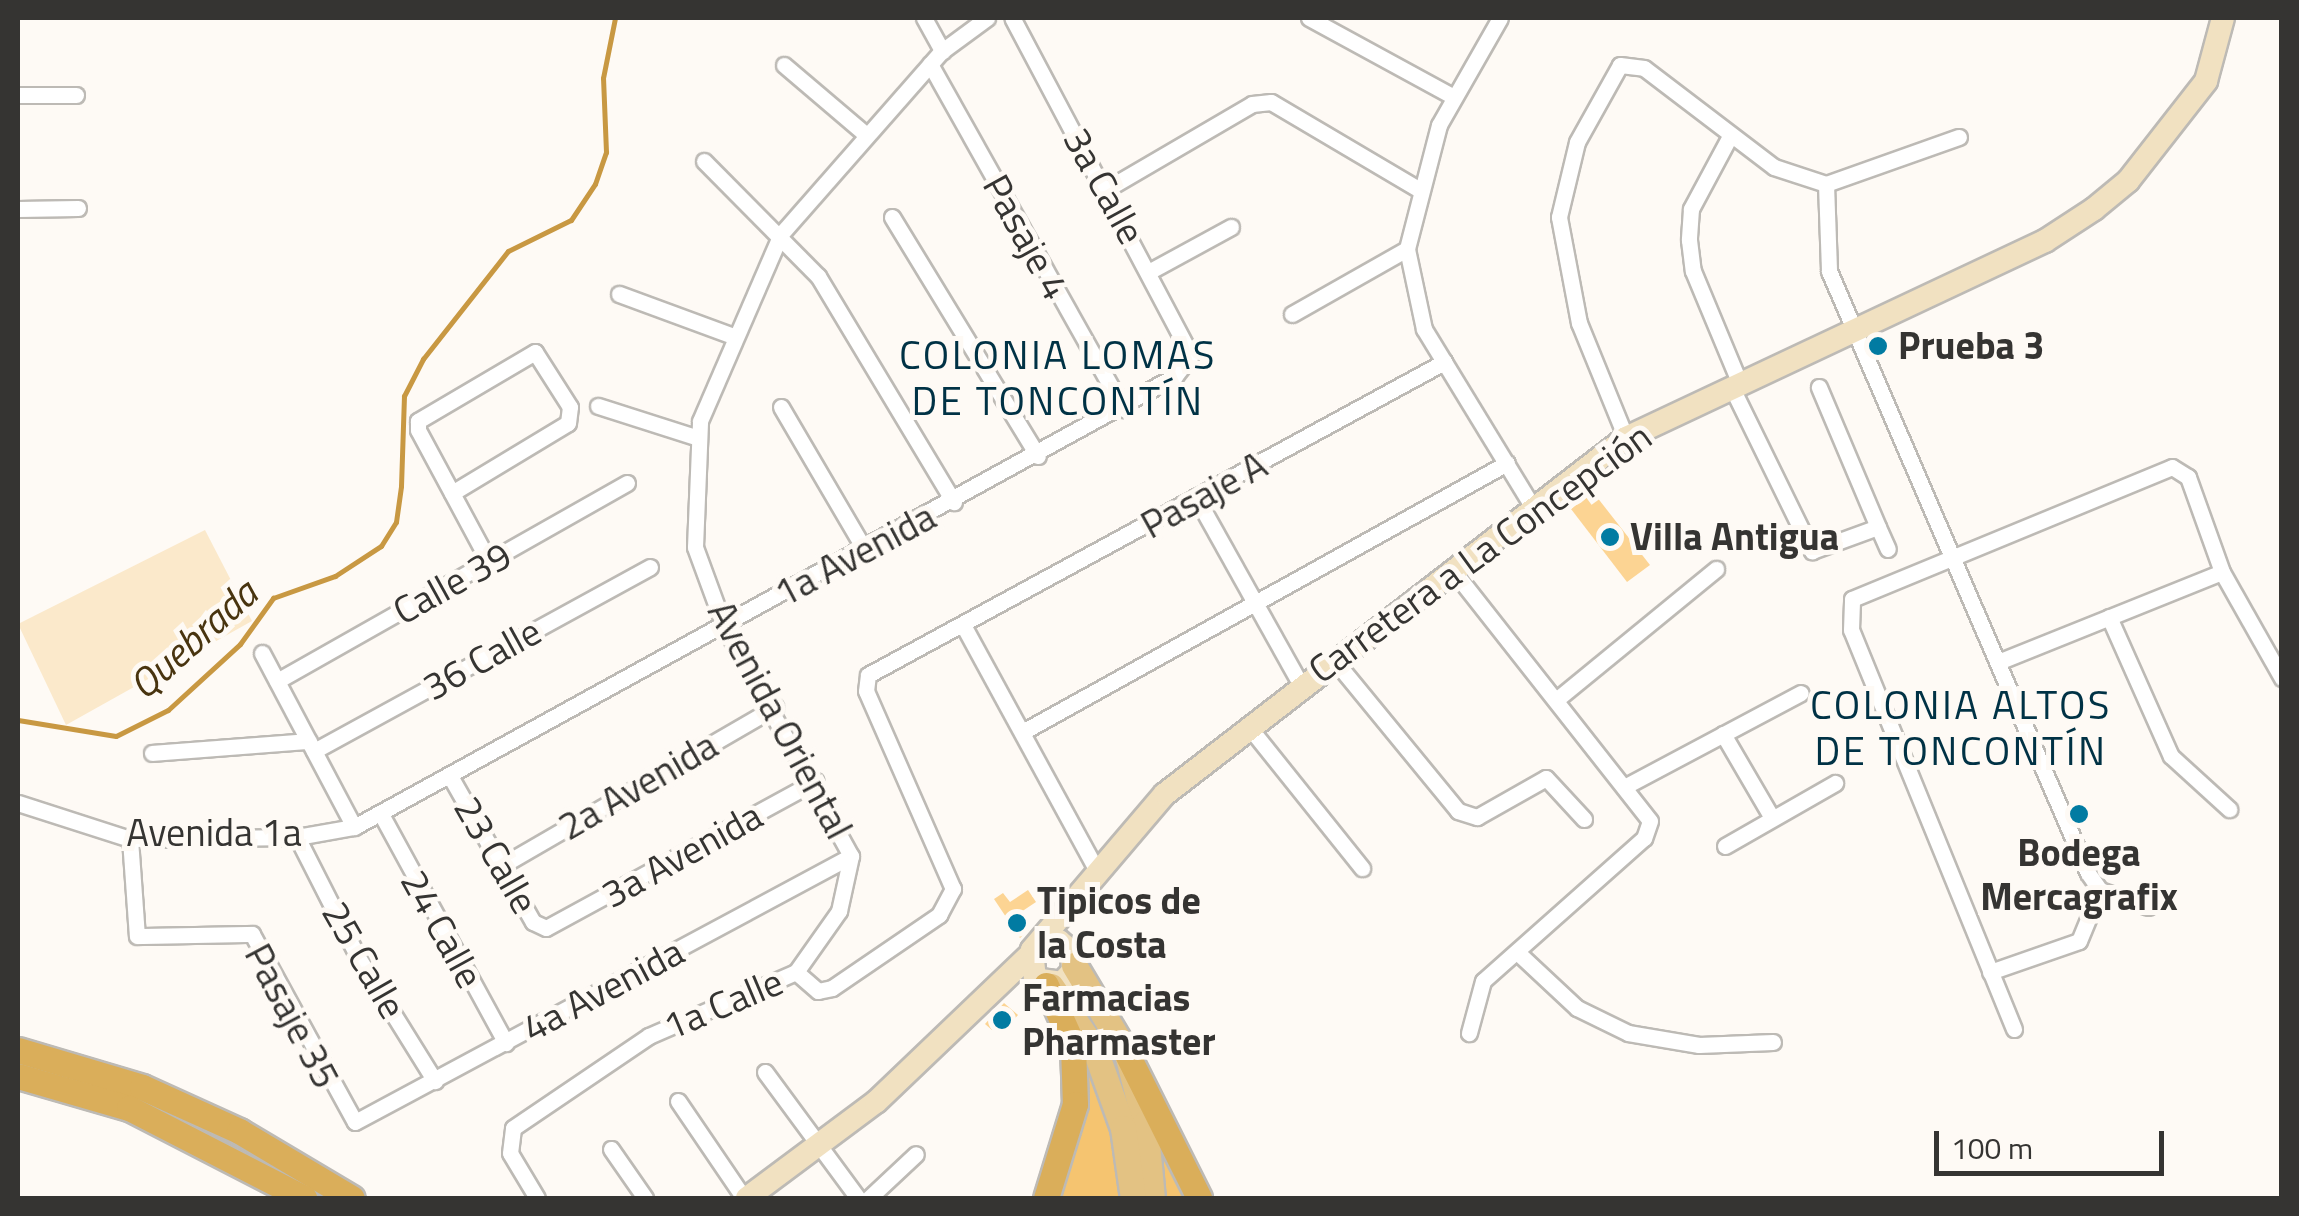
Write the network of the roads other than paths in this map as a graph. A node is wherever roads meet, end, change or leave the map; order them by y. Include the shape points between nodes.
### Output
1 (924, 18) edge
2 (987, 18) edge
3 (1012, 18) edge
4 (1309, 18) edge
5 (1500, 18) edge
6 (2223, 18) edge
7 (942, 51) junction
8 (930, 64) junction
9 (784, 65) dead end
10 (76, 95) dead end
11 (18, 96) edge
12 (1452, 96) junction
13 (865, 134) junction
14 (1959, 136) dead end
15 (1729, 138) junction
16 (704, 161) dead end
17 (1826, 184) junction
18 (1418, 189) junction
19 (1105, 190) junction
20 (78, 208) dead end
21 (18, 209) edge
22 (892, 217) dead end
23 (1231, 227) dead end
24 (781, 234) junction
25 (1407, 249) junction
26 (1152, 270) junction
27 (619, 294) dead end
28 (1292, 314) dead end
29 (1858, 331) junction
30 (733, 336) junction
31 (1190, 357) joint
32 (1444, 362) junction
33 (1736, 386) junction
34 (1818, 387) dead end
35 (598, 406) dead end
36 (781, 407) dead end
37 (1124, 408) junction
38 (698, 438) junction
39 (1626, 438) junction
40 (1038, 456) junction
41 (1508, 463) junction
42 (627, 483) dead end
43 (452, 493) junction
44 (1197, 499) junction
45 (954, 502) junction
46 (1536, 511) junction
47 (1878, 527) junction
48 (1888, 549) dead end
49 (865, 550) junction
50 (1952, 554) junction
51 (489, 562) junction
52 (650, 567) dead end
53 (1716, 569) dead end
54 (2222, 572) junction
55 (1455, 574) junction
56 (1252, 603) junction
57 (2108, 617) junction
58 (724, 626) junction
59 (963, 626) junction
60 (262, 653) dead end
61 (1336, 660) junction
62 (1998, 662) junction
63 (2282, 678) edge
64 (277, 681) junction
65 (1301, 685) junction
66 (1801, 692) dead end
67 (1556, 700) junction
68 (775, 707) junction
69 (1249, 727) junction
70 (1026, 730) junction
71 (1723, 734) junction
72 (312, 746) junction
73 (152, 753) dead end
74 (450, 776) junction
75 (816, 781) junction
76 (1836, 784) dead end
77 (1624, 787) junction
78 (18, 803) edge
79 (2229, 809) dead end
80 (382, 814) junction
81 (1772, 818) junction
82 (1584, 819) dead end
83 (354, 826) junction
84 (296, 837) junction
85 (130, 839) junction
86 (1725, 846) dead end
87 (851, 856) junction
88 (501, 866) junction
89 (1362, 868) dead end
90 (1090, 881) junction
91 (2100, 890) junction
92 (2148, 906) dead end
93 (546, 928) joint
94 (1036, 949) junction
95 (1517, 952) junction
96 (1073, 959) junction
97 (796, 972) junction
98 (1990, 972) junction
99 (1045, 984) junction
100 (986, 1004) junction
101 (2014, 1028) dead end
102 (1469, 1033) dead end
103 (506, 1042) junction
104 (1772, 1042) dead end
105 (18, 1050) edge
106 (1128, 1054) junction
107 (765, 1072) dead end
108 (18, 1076) edge
109 (435, 1081) junction
110 (678, 1101) dead end
111 (355, 1122) joint
112 (814, 1147) junction
113 (611, 1149) dead end
114 (916, 1154) dead end
115 (304, 1198) edge
116 (352, 1198) edge
117 (538, 1198) edge
118 (645, 1198) edge
119 (745, 1198) edge
120 (858, 1198) edge
121 (869, 1198) edge
122 (1046, 1198) edge
123 (1132, 1198) edge
124 (1152, 1198) edge
125 (1199, 1198) edge

1 - 7 street
2 - 7 street, Avenida Oriental
3 - 19 street, 3a Calle
4 - 12 street
5 - 12 street
6 - 29 main road, Carretera a La Concepción via 2206,81 2128,181 2046,241
7 - 8 street, Avenida Oriental
8 - 13 street, Avenida Oriental
8 - 37 street, Pasaje 4
9 - 13 street
10 - 11 street
12 - 18 street
13 - 24 street, Avenida Oriental
14 - 17 street
15 - 17 street via 1774,167
15 - 33 street via 1691,209 1689,240
15 - 39 street via 1644,68 1626,63 1577,142 1559,217 1579,323
16 - 24 street
17 - 29 street via 1824,249
18 - 19 street via 1270,102 1252,104
18 - 25 street
19 - 26 street, 3a Calle
20 - 21 street
22 - 40 street
23 - 26 street
24 - 30 street, Avenida Oriental
24 - 45 street via 818,276
25 - 28 street
25 - 32 street via 1415,301
26 - 31 street, 3a Calle
27 - 30 street
29 - 33 main road, Carretera a La Concepción
29 - 50 street
30 - 38 street, Avenida Oriental
31 - 37 street, 1a Avenida
32 - 41 street
32 - 44 street, Pasaje A
33 - 39 main road, Carretera a La Concepción
33 - 47 street via 1803,544 1822,551
34 - 47 street
35 - 38 street
36 - 49 street
37 - 40 street, 1a Avenida
38 - 58 street, Avenida Oriental via 695,547
39 - 46 main road, Carretera a La Concepción
40 - 45 street, 1a Avenida
41 - 46 street
41 - 56 street
42 - 51 street, Calle 39
43 - 43 street via 418,430 421,414 526,350 542,360 572,415
43 - 51 street
44 - 56 street
44 - 59 street, Pasaje A
45 - 49 street, 1a Avenida
46 - 55 main road, Carretera a La Concepción
47 - 48 street
49 - 58 street, 1a Avenida
50 - 54 street via 2172,467 2188,477
50 - 62 street
50 - 98 street via 1860,594 1846,613
51 - 64 street, Calle 39
52 - 72 street, 36 Calle
53 - 67 street
54 - 57 street
54 - 63 street
55 - 61 main road, Carretera a La Concepción
55 - 67 street
56 - 65 street
56 - 70 street
57 - 62 street
57 - 79 street via 2171,756
58 - 68 street, Avenida Oriental
58 - 74 street, 1a Avenida
59 - 70 street
59 - 97 street, 1a Calle via 932,636 865,683 951,872 948,904 824,992
60 - 64 street
61 - 65 main road, Carretera a La Concepción
61 - 82 street via 1458,811 1478,817 1546,778
62 - 91 street
64 - 72 street
65 - 69 main road, Carretera a La Concepción
66 - 71 street
67 - 77 street
68 - 75 street, Avenida Oriental
68 - 88 street, 2a Avenida
69 - 89 street
69 - 90 main road, Carretera a La Concepción via 1164,794
70 - 90 street
71 - 77 street
71 - 81 street
72 - 73 street
72 - 83 street
74 - 80 street, 1a Avenida
74 - 88 street, 23 Calle
75 - 87 street, Avenida Oriental
75 - 93 street, 3a Avenida
76 - 81 street
77 - 95 street via 1649,816 1648,833
78 - 85 street, Avenida 1a
80 - 83 street, 1a Avenida
80 - 103 street, 24 Calle
81 - 86 street
83 - 84 street, Avenida 1a
84 - 85 street, Avenida 1a
84 - 109 street, 25 Calle via 359,959
85 - 111 street, Pasaje 35 via 137,936 252,934
87 - 97 street, Avenida Oriental via 839,911
87 - 103 street, 4a Avenida
88 - 93 street, 23 Calle via 534,922
90 - 94 main road, Carretera a La Concepción
90 - 96 main road, Carretera a La Concepción
91 - 92 street
91 - 98 street via 2080,941
94 - 96 main road via 1059,941
94 - 99 main road
94 - 100 main road, Carretera a La Concepción
95 - 102 street via 1483,981
95 - 104 street via 1577,1008 1628,1034 1699,1045
96 - 99 main road
96 - 106 main road
97 - 117 street, 1a Calle via 649,1036 530,1112 507,1140
98 - 101 street
99 - 100 main road
99 - 122 highway via 1073,1044 1075,1104
99 - 123 main road via 1095,1050 1123,1128
100 - 112 main road
103 - 109 street, 4a Avenida
105 - 116 highway via 142,1087 239,1132
106 - 124 main road
106 - 125 highway
107 - 112 street
108 - 115 highway via 129,1108
109 - 111 street, 4a Avenida
110 - 119 street
112 - 119 main road
112 - 120 street
113 - 118 street
114 - 121 street

